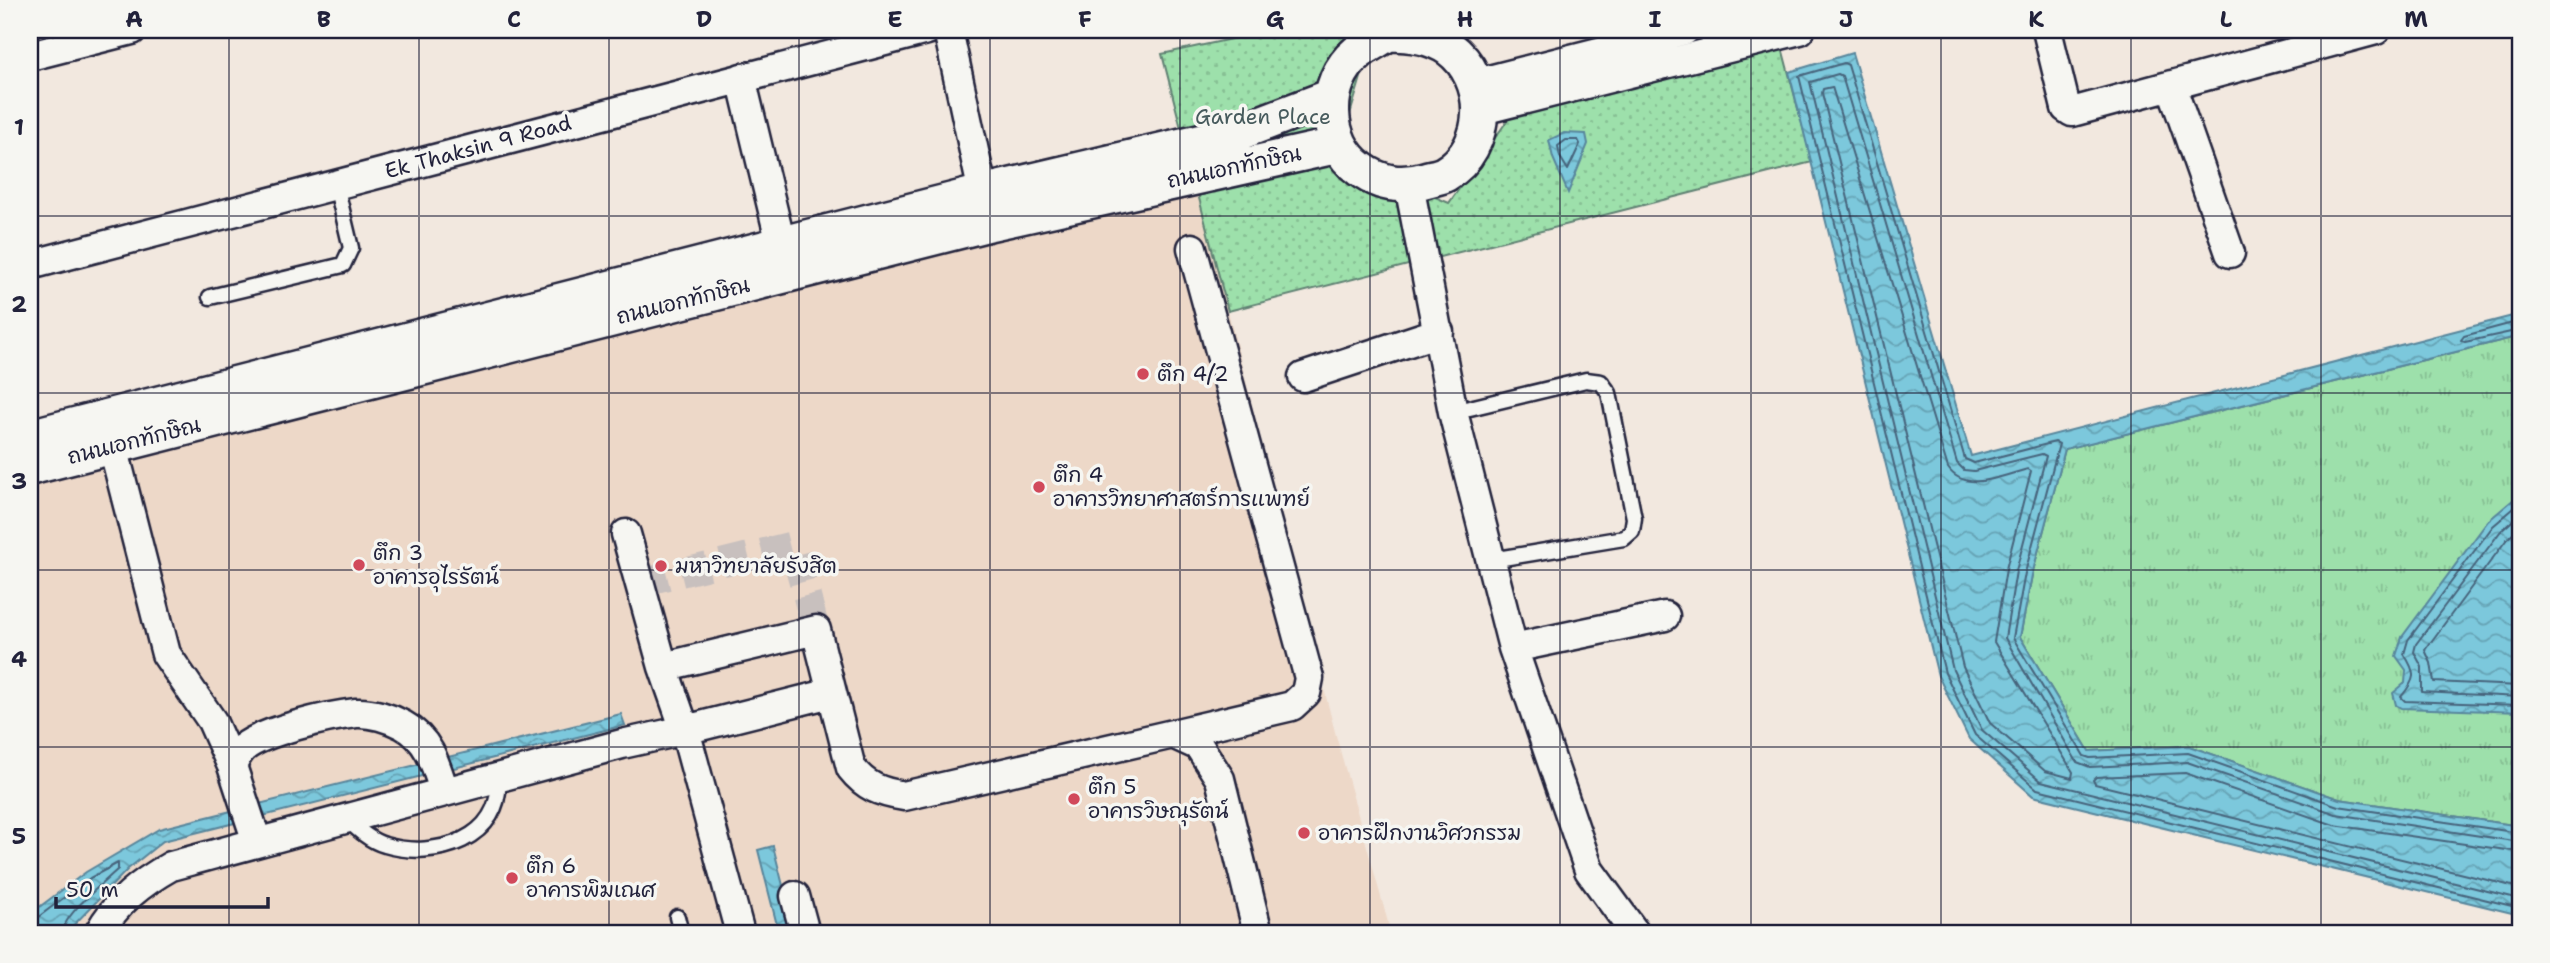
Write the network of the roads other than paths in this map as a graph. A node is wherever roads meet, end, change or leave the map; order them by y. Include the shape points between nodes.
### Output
1 (132, 30) edge
2 (927, 30) edge
3 (948, 30) edge
4 (1685, 30) edge
5 (1800, 30) edge
6 (2047, 30) edge
7 (2376, 30) edge
8 (1387, 34) edge
9 (30, 56) edge
10 (741, 78) junction
11 (2171, 85) junction
12 (1331, 97) junction
13 (1479, 97) junction
14 (1339, 145) junction
15 (336, 185) junction
16 (1409, 185) junction
17 (985, 208) junction
18 (781, 244) junction
19 (1192, 248) dead end
20 (2230, 253) dead end
21 (30, 265) edge
22 (210, 297) dead end
23 (1438, 332) junction
24 (1303, 377) dead end
25 (1453, 412) junction
26 (110, 433) junction
27 (30, 438) edge
28 (30, 467) edge
29 (626, 534) dead end
30 (1491, 560) junction
31 (1665, 616) dead end
32 (1513, 648) junction
33 (663, 667) junction
34 (831, 692) junction
35 (685, 730) junction
36 (1173, 734) junction
37 (232, 766) junction
38 (440, 775) junction
39 (498, 777) junction
40 (346, 818) junction
41 (251, 821) junction
42 (795, 896) dead end
43 (677, 917) dead end
44 (99, 933) edge
45 (681, 933) edge
46 (740, 933) edge
47 (805, 933) edge
48 (1258, 933) edge
49 (1635, 933) edge

1 - 9 street
2 - 10 street, Ek Thaksin 9 Road
3 - 17 street
4 - 13 street
5 - 13 street
6 - 11 street via 2069,112
7 - 11 street
8 - 12 street via 1357,53 1340,73
8 - 13 street via 1427,37 1448,47 1465,63
10 - 15 street, Ek Thaksin 9 Road
10 - 18 street
11 - 20 street
12 - 14 street via 1331,121
12 - 17 street, ถนนเอกทักษิณ via 1237,133
13 - 16 street via 1472,147 1446,174
14 - 16 street via 1368,175
14 - 17 street, ถนนเอกทักษิณ
15 - 21 street, Ek Thaksin 9 Road
15 - 22 lane via 351,248 343,265
16 - 23 street
17 - 18 street, ถนนเอกทักษิณ
17 - 26 street, ถนนเอกทักษิณ
18 - 26 street, ถนนเอกทักษิณ
19 - 36 street via 1308,678 1306,694 1292,706
23 - 24 street
23 - 25 street
25 - 30 street
25 - 30 lane via 1587,380 1601,382 1609,393 1634,518 1632,531 1623,538
26 - 27 street, ถนนเอกทักษิณ
26 - 28 street, ถนนเอกทักษิณ
26 - 37 street via 166,654 212,721
29 - 33 street
30 - 32 street
31 - 32 street
32 - 49 street via 1589,870
33 - 34 street via 816,630
33 - 35 street
34 - 35 street
34 - 36 street via 851,768 863,783 904,796
35 - 39 street
35 - 46 street
36 - 48 street via 1199,746 1220,779
37 - 38 street via 243,748 256,740 357,713 401,723 414,732
37 - 41 street
38 - 39 street
38 - 40 street
39 - 40 lane via 490,821 475,835 454,843 411,849 386,845 369,838
40 - 41 street
41 - 44 street via 139,884 109,915
42 - 47 street
43 - 45 lane

